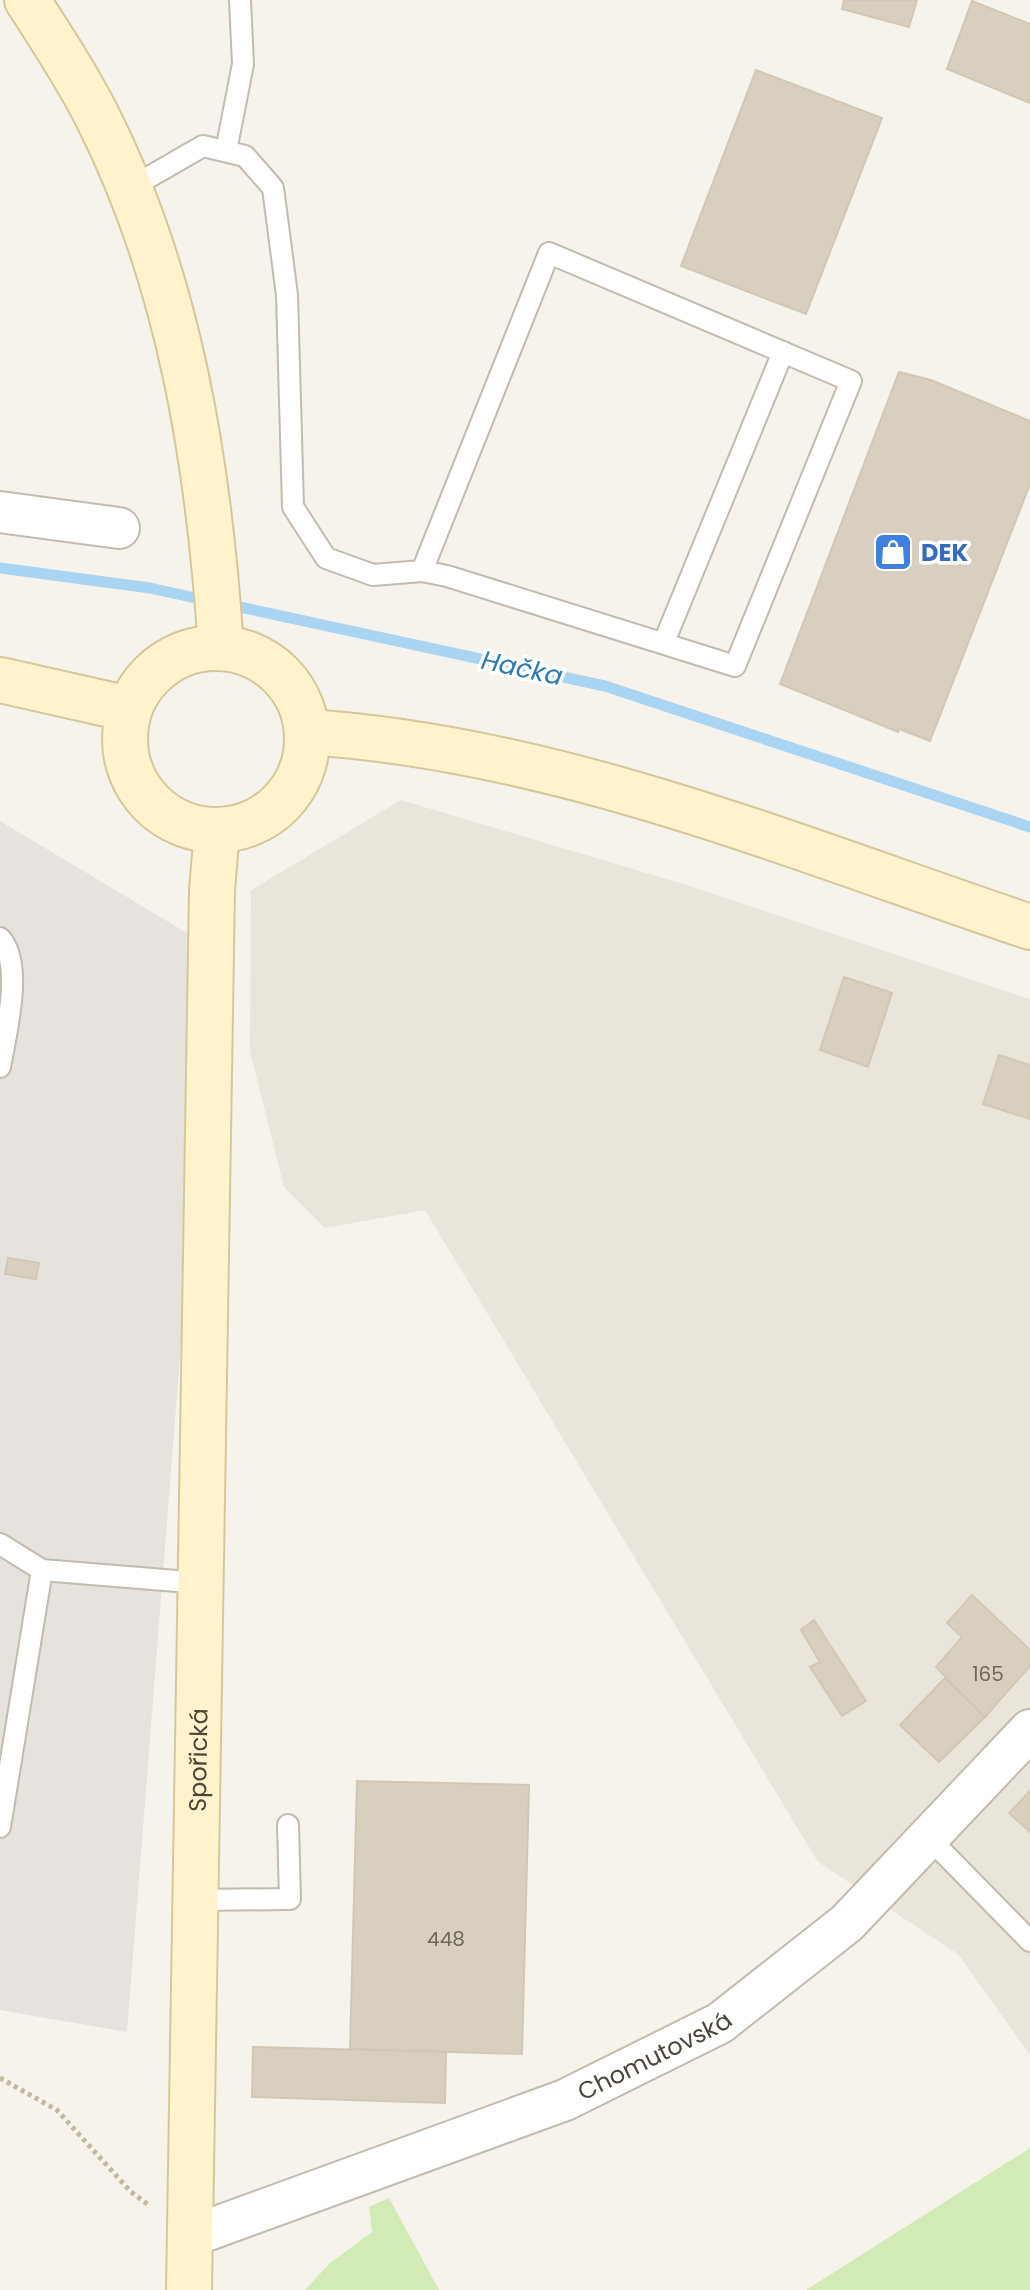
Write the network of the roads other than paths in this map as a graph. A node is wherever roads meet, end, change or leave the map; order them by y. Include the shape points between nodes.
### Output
1 (27, 0) edge
2 (240, 0) edge
3 (226, 151) junction
4 (130, 188) junction
5 (783, 352) junction
6 (0, 512) edge
7 (119, 528) dead end
8 (422, 571) junction
9 (220, 642) junction
10 (664, 642) junction
11 (0, 680) edge
12 (129, 709) junction
13 (307, 732) junction
14 (217, 830) junction
15 (1030, 927) edge
16 (0, 938) edge
17 (0, 1067) edge
18 (0, 1544) edge
19 (42, 1570) junction
20 (201, 1583) junction
21 (1030, 1730) edge
22 (288, 1825) dead end
23 (0, 1827) edge
24 (929, 1838) junction
25 (197, 1900) junction
26 (1030, 1941) edge
27 (189, 2237) junction
28 (189, 2290) edge

1 - 4 street via 96,113
2 - 3 lane via 243,64
3 - 4 lane via 203,146
3 - 8 lane via 245,156 273,188 287,295 293,507 326,558 373,575
4 - 9 street via 187,371
5 - 8 lane via 549,253
5 - 10 lane
5 - 10 lane via 851,381 735,666
6 - 7 street
8 - 10 lane
9 - 12 street via 165,663 143,684
9 - 13 street via 269,665 288,684
11 - 12 street
12 - 14 street via 126,759 149,802 169,818
13 - 14 street via 297,780 283,801 241,827
13 - 15 street via 519,764 697,813
14 - 20 street, Spořická
16 - 17 lane via 9,948 11,999
18 - 19 lane
19 - 20 lane
19 - 23 lane
20 - 25 street, Spořická
21 - 24 street, Chomutovská
22 - 25 lane via 290,1899
24 - 26 lane
24 - 27 street, Chomutovská via 847,1923 720,2023 565,2100
25 - 27 street, Spořická
27 - 28 street, Spořická

